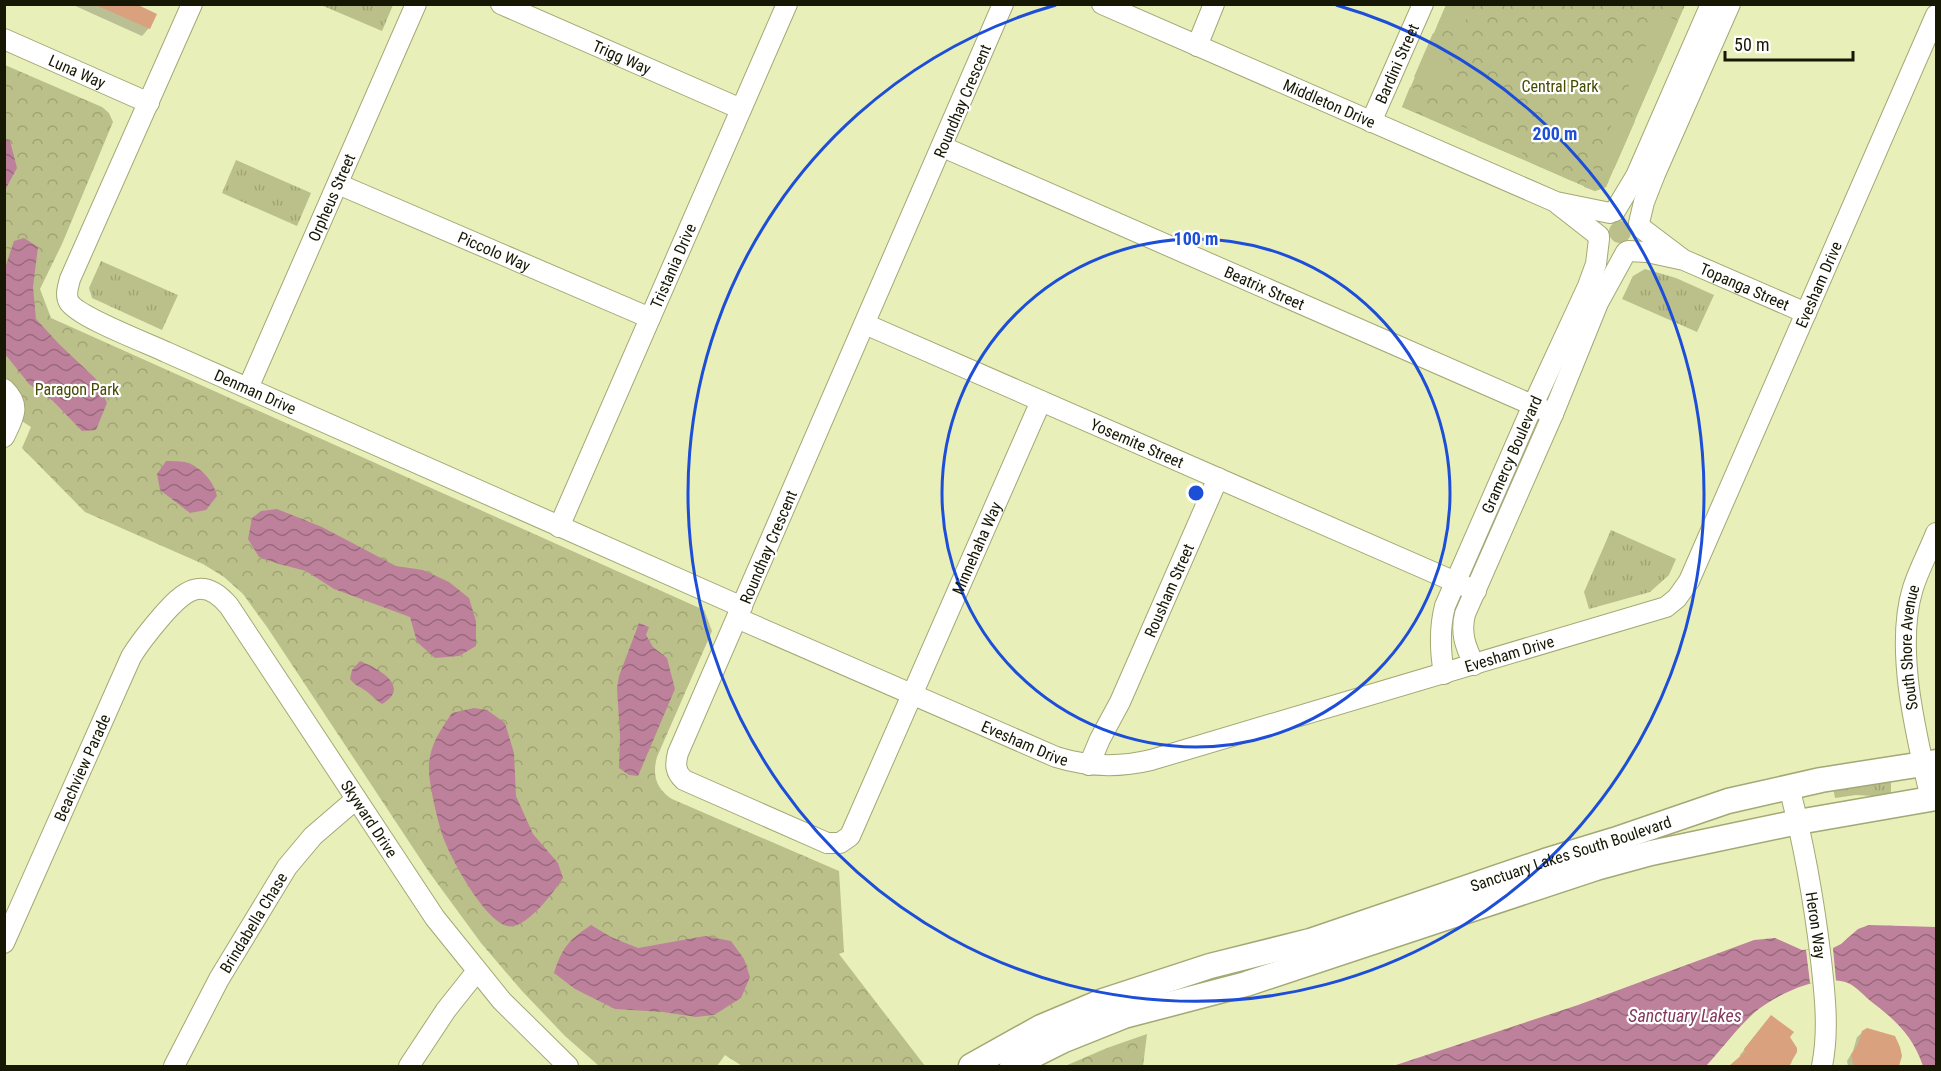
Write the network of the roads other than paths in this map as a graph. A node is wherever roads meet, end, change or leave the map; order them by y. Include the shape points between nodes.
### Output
1 (192, 4) edge
2 (416, 4) edge
3 (501, 4) edge
4 (787, 4) edge
5 (1003, 4) edge
6 (1102, 4) edge
7 (1214, 4) edge
8 (1423, 4) edge
9 (1711, 4) edge
10 (1730, 4) edge
11 (1936, 15) edge
12 (4, 39) edge
13 (1197, 46) junction
14 (148, 103) junction
15 (741, 109) junction
16 (1371, 122) junction
17 (943, 147) junction
18 (338, 183) junction
19 (1556, 202) junction
20 (1612, 212) junction
21 (1640, 225) junction
22 (1599, 237) junction
23 (1627, 252) junction
24 (1684, 260) junction
25 (1806, 313) junction
26 (650, 318) junction
27 (865, 324) junction
28 (248, 388) junction
29 (4, 389) edge
30 (1041, 401) junction
31 (1533, 405) junction
32 (1553, 414) junction
33 (4, 437) edge
34 (1218, 478) junction
35 (559, 527) junction
36 (1936, 533) edge
37 (1455, 581) junction
38 (1476, 591) junction
39 (175, 602) joint
40 (740, 613) junction
41 (1474, 665) junction
42 (1444, 674) junction
43 (912, 695) junction
44 (1930, 763) edge
45 (1097, 766) junction
46 (1789, 787) junction
47 (356, 798) junction
48 (1934, 798) edge
49 (1798, 822) junction
50 (4, 943) edge
51 (1210, 966) junction
52 (477, 971) junction
53 (1217, 993) junction
54 (174, 1066) edge
55 (409, 1066) edge
56 (568, 1066) edge
57 (971, 1066) edge
58 (1012, 1066) edge
59 (1822, 1066) edge

1 - 14 street, Denman Drive
2 - 18 street, Orpheus Street
3 - 15 street, Trigg Way
4 - 15 street, Tristania Drive
5 - 17 street, Roundhay Crescent
6 - 13 street, Middleton Drive
7 - 13 street
8 - 16 street, Bardini Street
9 - 20 street via 1636,176
10 - 21 street via 1655,174
11 - 25 street, Evesham Drive
12 - 14 street, Luna Way
13 - 16 street, Middleton Drive
14 - 28 street, Denman Drive via 70,279 68,300 87,316
15 - 26 street, Tristania Drive
16 - 19 street, Middleton Drive
17 - 27 street, Roundhay Crescent
17 - 31 street, Beatrix Street
18 - 26 street, Piccolo Way
18 - 28 street, Orpheus Street
19 - 20 street, Middleton Drive
19 - 22 street, Middleton Drive
20 - 21 street via 1629,213
20 - 22 street via 1600,222
21 - 23 street via 1639,241
21 - 24 street, Topanga Street
22 - 23 street via 1610,251
22 - 31 street, Gramercy Boulevard via 1594,272
23 - 24 street, Topanga Street
23 - 32 street, Gramercy Boulevard via 1598,303
24 - 25 street, Topanga Street
25 - 41 street, Evesham Drive via 1689,581 1677,598 1659,610
26 - 35 street, Tristania Drive
27 - 30 street, Yosemite Street
27 - 40 street, Roundhay Crescent
28 - 35 street, Denman Drive
29 - 33 street via 15,407
30 - 34 street, Yosemite Street
30 - 43 street, Minnehaha Way
31 - 32 street, Beatrix Street
31 - 37 street, Gramercy Boulevard
32 - 38 street, Gramercy Boulevard
34 - 37 street, Yosemite Street
34 - 45 street, Rousham Street via 1120,702 1104,730
35 - 40 street, Denman Drive
36 - 44 street, South Shore Avenue via 1913,588 1905,655
37 - 38 street, Yosemite Street
37 - 42 street, Gramercy Boulevard via 1441,621
38 - 41 street, Gramercy Boulevard via 1462,632
39 - 47 street, Skyward Drive via 198,588 223,599
39 - 50 street, Beachview Parade via 144,636 124,670
40 - 43 street, Evesham Drive
40 - 43 street, Roundhay Crescent via 678,753 677,771 689,783 796,830 832,844 840,843 850,836
41 - 42 street, Evesham Drive
42 - 45 street, Evesham Drive via 1151,760
43 - 45 street, Evesham Drive via 1056,757
44 - 46 street, Sanctuary Lakes South Boulevard
44 - 48 street, South Shore Avenue
46 - 49 street, Heron Way
46 - 51 street, Sanctuary Lakes South Boulevard via 1728,801 1310,941
47 - 52 street, Skyward Drive via 435,918
47 - 54 street, Brindabella Chase via 313,836 287,867 219,979
48 - 49 street, Sanctuary Lakes South Boulevard
49 - 53 street, Sanctuary Lakes South Boulevard via 1596,868
49 - 59 street, Heron Way via 1823,982 1826,1040
51 - 53 street
51 - 57 street, Sanctuary Lakes South Boulevard via 1074,1012
52 - 55 street
52 - 56 street, Skyward Drive
53 - 58 street, Sanctuary Lakes South Boulevard via 1114,1020

